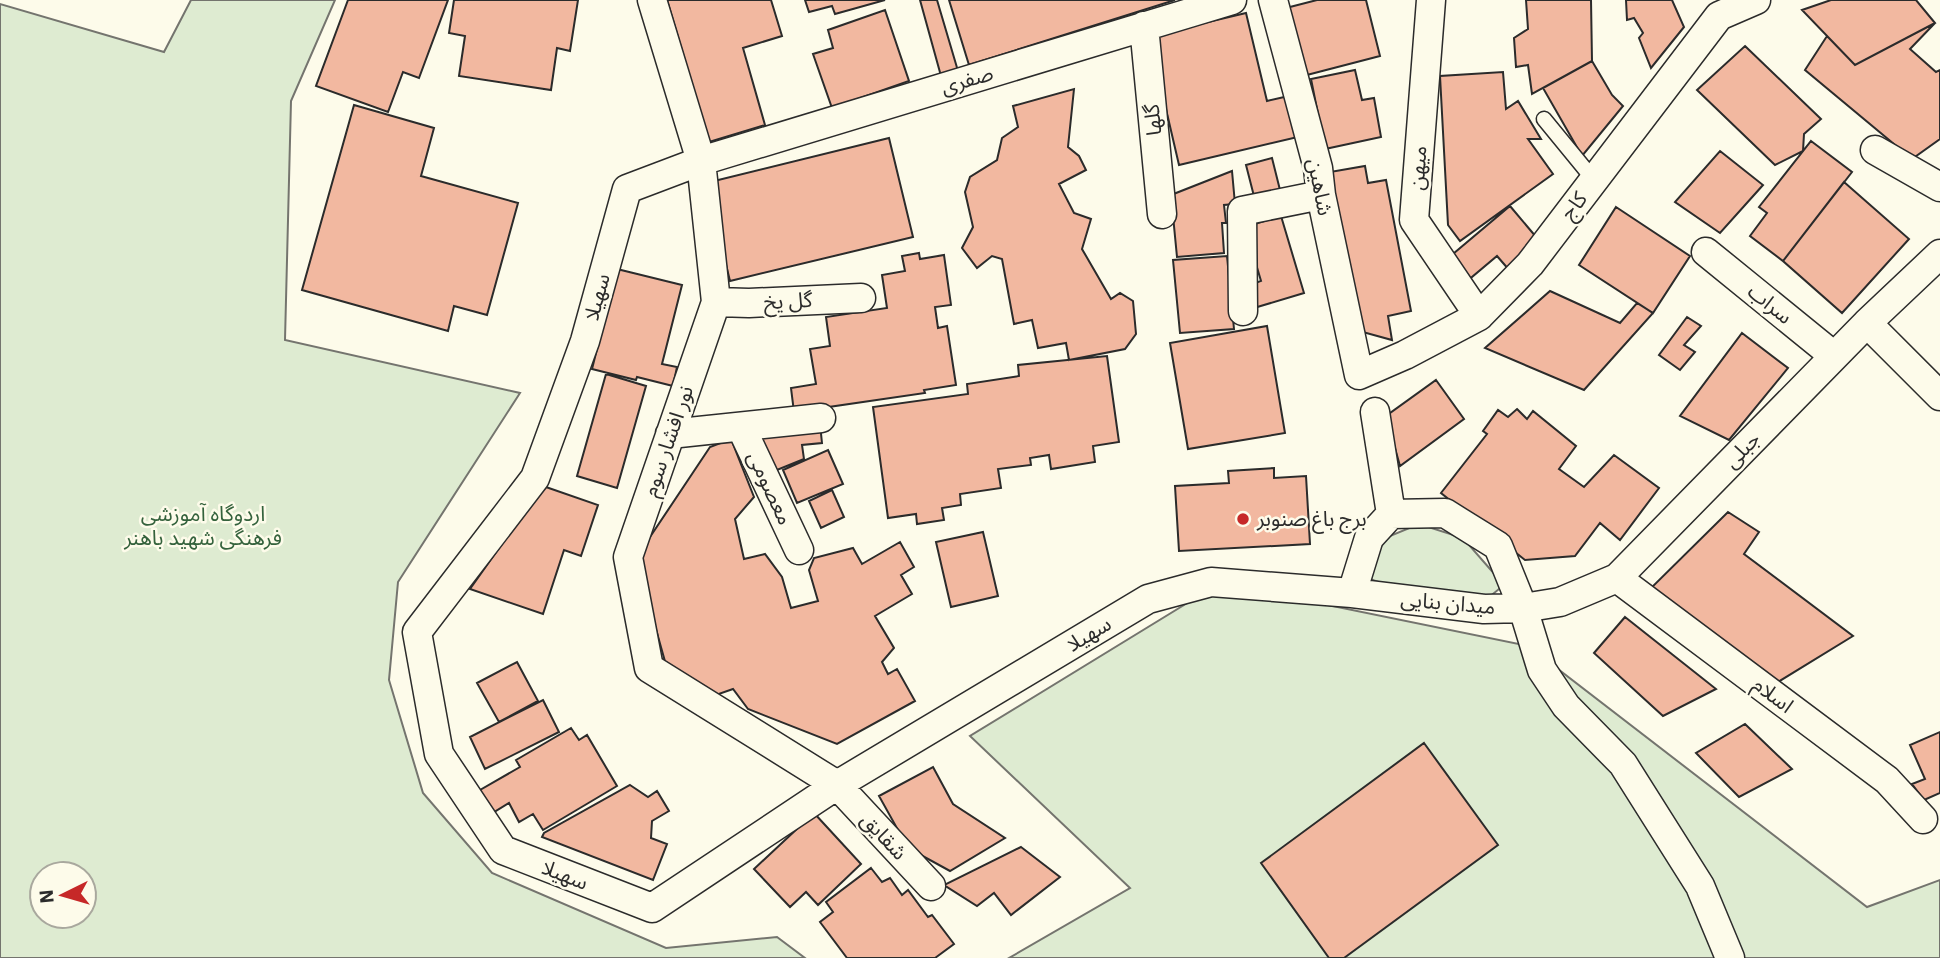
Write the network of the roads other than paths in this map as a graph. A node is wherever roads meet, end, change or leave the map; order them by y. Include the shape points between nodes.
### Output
1 (652, 0) edge
2 (1232, 0) edge
3 (1273, 0) edge
4 (1431, 0) edge
5 (1755, 0) edge
6 (1714, 8) edge
7 (1144, 26) junction
8 (1544, 120) dead end
9 (1875, 150) dead end
10 (701, 161) junction
11 (1594, 180) junction
12 (1940, 187) edge
13 (1321, 195) junction
14 (1162, 214) dead end
15 (1706, 252) dead end
16 (1940, 254) edge
17 (860, 298) dead end
18 (716, 302) junction
19 (1243, 311) dead end
20 (1479, 316) junction
21 (1867, 323) junction
22 (1834, 356) junction
23 (1359, 376) joint
24 (1940, 396) edge
25 (1375, 412) dead end
26 (821, 418) dead end
27 (741, 427) junction
28 (670, 435) junction
29 (1391, 514) junction
30 (799, 550) dead end
31 (1617, 578) junction
32 (1352, 593) junction
33 (1523, 608) junction
34 (837, 785) junction
35 (1923, 819) dead end
36 (931, 886) dead end
37 (1730, 958) edge

1 - 10 street, نور افشار سوم
2 - 7 street, صفری
3 - 13 street, شاهین via 1318,168
4 - 20 street, میهن via 1414,220
5 - 6 street, کاج
6 - 11 street, کاج
7 - 10 street, صفری
7 - 14 street, گلها
8 - 11 lane
9 - 12 street
10 - 18 street, نور افشار سوم
10 - 34 street, سهیلا via 627,189 585,341 535,478 417,632 439,754 503,850 652,908
11 - 20 street, کاج via 1530,264
13 - 19 street via 1242,211
13 - 23 street, شاهین
15 - 22 street, سراب
16 - 21 street, جبلی
17 - 18 street, گل یخ
18 - 28 street, نور افشار سوم
20 - 23 street, کاج
21 - 22 street, جبلی
21 - 24 street
22 - 31 street, جبلی
25 - 29 street
26 - 27 street, معصومی
27 - 28 street, معصومی
27 - 30 street, معصومی
28 - 34 street, نور افشار سوم via 628,557 649,668
29 - 32 street via 1369,538
29 - 33 street, میدان بنایی via 1445,513 1498,546
31 - 33 street, جبلی via 1560,602
31 - 35 street, اسلام via 1887,780
32 - 33 street, میدان بنایی via 1472,608
32 - 34 street, سهیلا via 1211,582 1148,599
33 - 37 street via 1542,670 1566,706 1623,764 1700,886
34 - 36 street, شقایق

